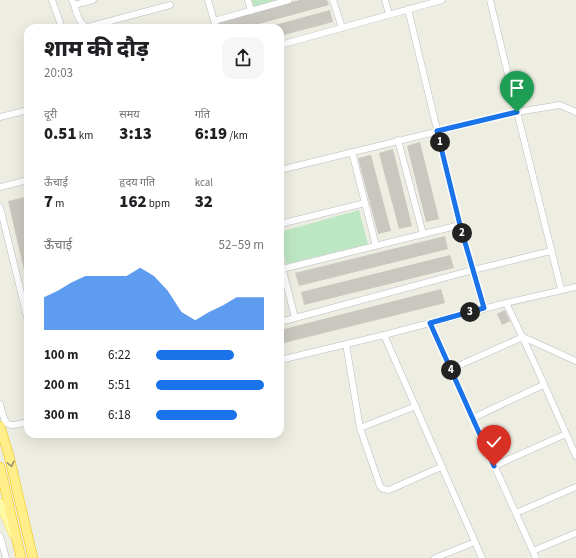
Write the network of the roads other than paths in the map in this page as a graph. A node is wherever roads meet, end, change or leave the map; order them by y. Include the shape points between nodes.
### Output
1 (52, 0) edge
2 (93, 0) edge
3 (208, 0) edge
4 (248, 0) edge
5 (289, 0) edge
6 (333, 0) edge
7 (385, 0) edge
8 (438, 0) edge
9 (490, 0) edge
10 (73, 2) edge
11 (170, 5) dead end
12 (408, 9) junction
13 (251, 10) junction
14 (389, 14) junction
15 (214, 21) junction
16 (61, 24) edge
17 (82, 24) edge
18 (99, 24) edge
19 (215, 24) edge
20 (342, 28) junction
21 (284, 44) edge
22 (24, 111) edge
23 (517, 112) junction
24 (576, 112) edge
25 (0, 117) edge
26 (437, 131) junction
27 (398, 140) junction
28 (352, 152) junction
29 (284, 169) edge
30 (24, 181) edge
31 (0, 187) edge
32 (365, 202) junction
33 (0, 207) edge
34 (284, 223) edge
35 (460, 225) junction
36 (423, 234) junction
37 (376, 246) junction
38 (551, 251) junction
39 (284, 269) edge
40 (473, 270) junction
41 (284, 277) edge
42 (576, 287) edge
43 (561, 290) junction
44 (506, 303) junction
45 (24, 305) edge
46 (484, 308) junction
47 (295, 318) junction
48 (284, 321) edge
49 (430, 323) junction
50 (384, 335) junction
51 (523, 337) junction
52 (346, 344) junction
53 (284, 359) edge
54 (576, 361) edge
55 (451, 369) junction
56 (543, 385) junction
57 (0, 404) edge
58 (416, 406) junction
59 (473, 418) junction
60 (24, 423) edge
61 (0, 426) edge
62 (360, 428) junction
63 (566, 434) junction
64 (576, 456) edge
65 (494, 466) junction
66 (0, 467) edge
67 (441, 467) junction
68 (576, 487) edge
69 (0, 503) edge
70 (516, 513) junction
71 (576, 533) edge
72 (0, 536) edge
73 (475, 542) junction
74 (18, 546) junction
75 (533, 551) junction
76 (6, 558) edge
77 (21, 558) edge
78 (33, 558) edge
79 (435, 558) edge
80 (482, 558) edge
81 (536, 558) edge

1 - 16 street
2 - 10 street
3 - 15 street
4 - 13 street
5 - 13 street
6 - 20 street
7 - 14 street
8 - 12 street
9 - 23 street
10 - 17 street
11 - 18 street
12 - 14 street
12 - 26 street
13 - 15 street
14 - 20 street
15 - 19 street
20 - 21 street
22 - 25 street
23 - 24 street via 560,105
23 - 26 street
23 - 38 street
26 - 27 street
26 - 35 street
27 - 28 street
27 - 36 street
28 - 29 street
28 - 32 street
30 - 31 street
32 - 34 street
32 - 37 street
33 - 45 street
35 - 36 street
35 - 40 street
36 - 37 street
37 - 39 street
38 - 40 street
38 - 43 street
40 - 46 street
40 - 47 street
41 - 47 street
42 - 43 street
43 - 44 street
44 - 46 street
44 - 51 street
46 - 49 street
47 - 48 street
49 - 50 street
49 - 55 street
50 - 52 street
50 - 58 street
51 - 54 street
51 - 55 street
51 - 56 street
52 - 53 street
52 - 62 street
55 - 59 street
56 - 59 street
56 - 63 street
57 - 60 street via 7,424 12,426
58 - 62 street
58 - 67 street
59 - 65 street
61 -> 78 highway
62 - 67 street via 383,490 389,490
63 - 64 street
63 - 65 street
65 - 70 street
66 - 74 highway
67 - 73 street
68 - 70 street
69 - 74 main road
70 - 75 street
71 - 75 street
72 - 76 street
73 - 79 street
73 - 80 street
74 - 77 highway
75 - 81 street

